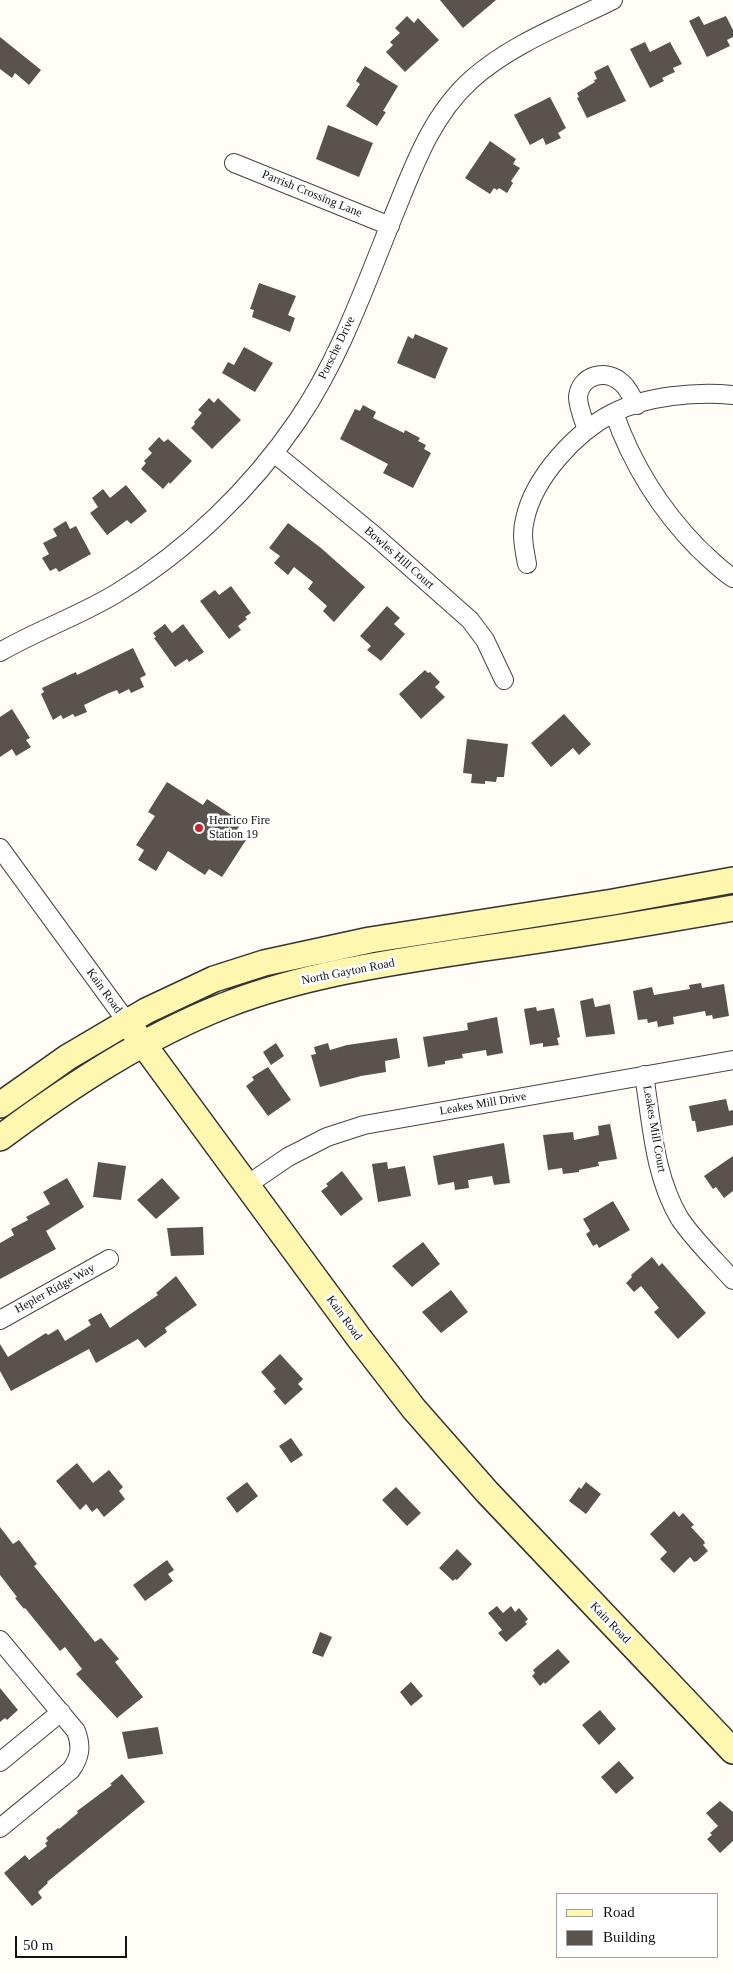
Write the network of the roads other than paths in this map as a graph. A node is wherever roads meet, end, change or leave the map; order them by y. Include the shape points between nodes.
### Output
1 (613, 0) edge
2 (234, 163) dead end
3 (390, 226) junction
4 (733, 395) edge
5 (637, 405) junction
6 (614, 413) junction
7 (587, 430) junction
8 (274, 453) junction
9 (527, 564) dead end
10 (733, 578) edge
11 (0, 652) edge
12 (504, 680) dead end
13 (0, 848) edge
14 (733, 880) edge
15 (733, 908) edge
16 (127, 1022) junction
17 (144, 1044) junction
18 (733, 1060) edge
19 (644, 1075) junction
20 (0, 1104) edge
21 (0, 1138) edge
22 (247, 1185) junction
23 (109, 1259) dead end
24 (733, 1280) edge
25 (0, 1320) edge
26 (0, 1640) edge
27 (61, 1712) junction
28 (733, 1750) edge
29 (0, 1762) edge
30 (0, 1828) edge

1 - 3 street, Porsche Drive via 500,58 469,82 430,131
2 - 3 street, Parrish Crossing Lane
3 - 8 street, Porsche Drive via 328,370
4 - 5 street via 663,397
5 - 6 street
5 - 7 street via 623,384 613,376 601,374 587,379 580,387 578,399
6 - 7 street
6 - 10 street via 644,480 676,526 721,571
7 - 9 street via 553,463 532,496 522,540
8 - 11 street, Porsche Drive via 234,500 156,568 81,613
8 - 12 street, Bowles Hill Court via 470,620 485,640
13 - 16 street, Kain Road
14 - 16 main road via 370,940 264,963 214,979
15 - 17 main road, North Gayton Road via 397,962 294,983 224,1005
16 - 17 main road, Kain Road
16 - 20 main road via 68,1057
17 - 21 main road, North Gayton Road via 68,1088
17 - 22 main road, Kain Road
18 - 19 street, Leakes Mill Drive
19 - 22 street, Leakes Mill Drive via 364,1125 327,1137 288,1157
19 - 24 street, Leakes Mill Court via 657,1163 666,1191 700,1245
22 - 28 main road, Kain Road via 359,1338 445,1446
23 - 25 street, Hepler Ridge Way
26 - 27 street
27 - 29 street
27 - 30 street via 78,1736 80,1751 77,1761 71,1770

